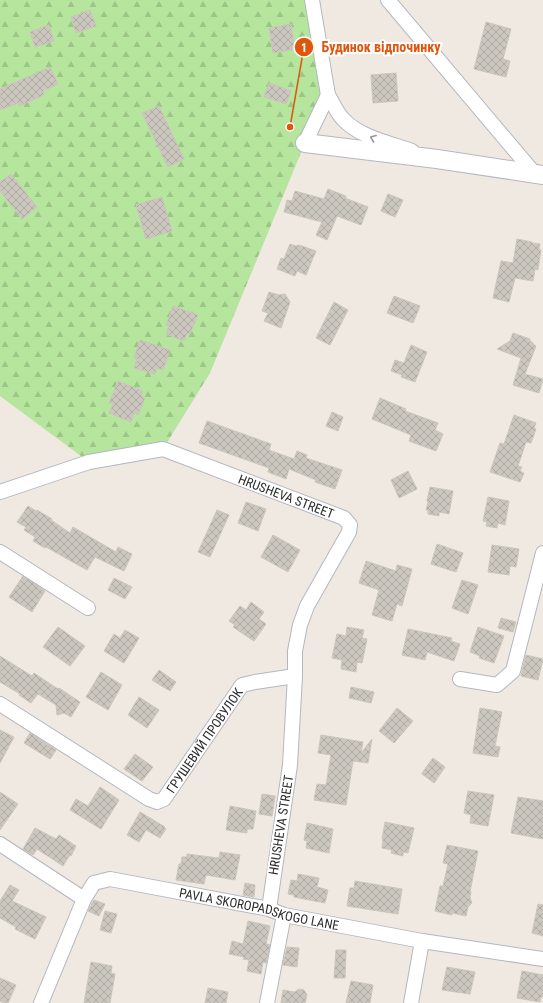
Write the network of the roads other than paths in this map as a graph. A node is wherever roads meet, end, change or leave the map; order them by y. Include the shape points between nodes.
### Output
1 (312, 0) edge
2 (388, 0) edge
3 (328, 95) junction
4 (305, 144) joint
5 (436, 159) junction
6 (538, 174) edge
7 (0, 492) edge
8 (0, 552) edge
9 (543, 552) edge
10 (88, 608) dead end
11 (295, 676) junction
12 (460, 679) dead end
13 (0, 704) edge
14 (0, 844) edge
15 (84, 899) junction
16 (269, 909) junction
17 (284, 915) junction
18 (422, 941) junction
19 (543, 960) edge
20 (41, 1003) edge
21 (267, 1003) edge
22 (411, 1003) edge

1 - 3 street
2 - 6 street
3 - 4 street
5 -> 3 street via 356,130 342,118
4 - 5 street
5 - 6 street
7 - 11 street, HRUSHEVA STREET via 89,462 163,449 344,518 350,524 349,532 307,606 300,625 295,651
8 - 10 street
9 - 12 street via 513,671 496,685
11 - 13 street, ГРУШЕВИЙ ПРОВУЛОК via 242,685 164,799 157,802
11 - 16 street, HRUSHEVA STREET via 290,765
14 - 15 street
15 - 16 street, PAVLA SKOROPADSKOGO LANE via 94,883 110,879
15 - 20 street, PAVLA SKOROPADSKOGO LANE
16 - 17 street, PAVLA SKOROPADSKOGO LANE
17 - 18 street, PAVLA SKOROPADSKOGO LANE
17 - 21 street
18 - 19 street, PAVLA SKOROPADSKOGO LANE
18 - 22 street

